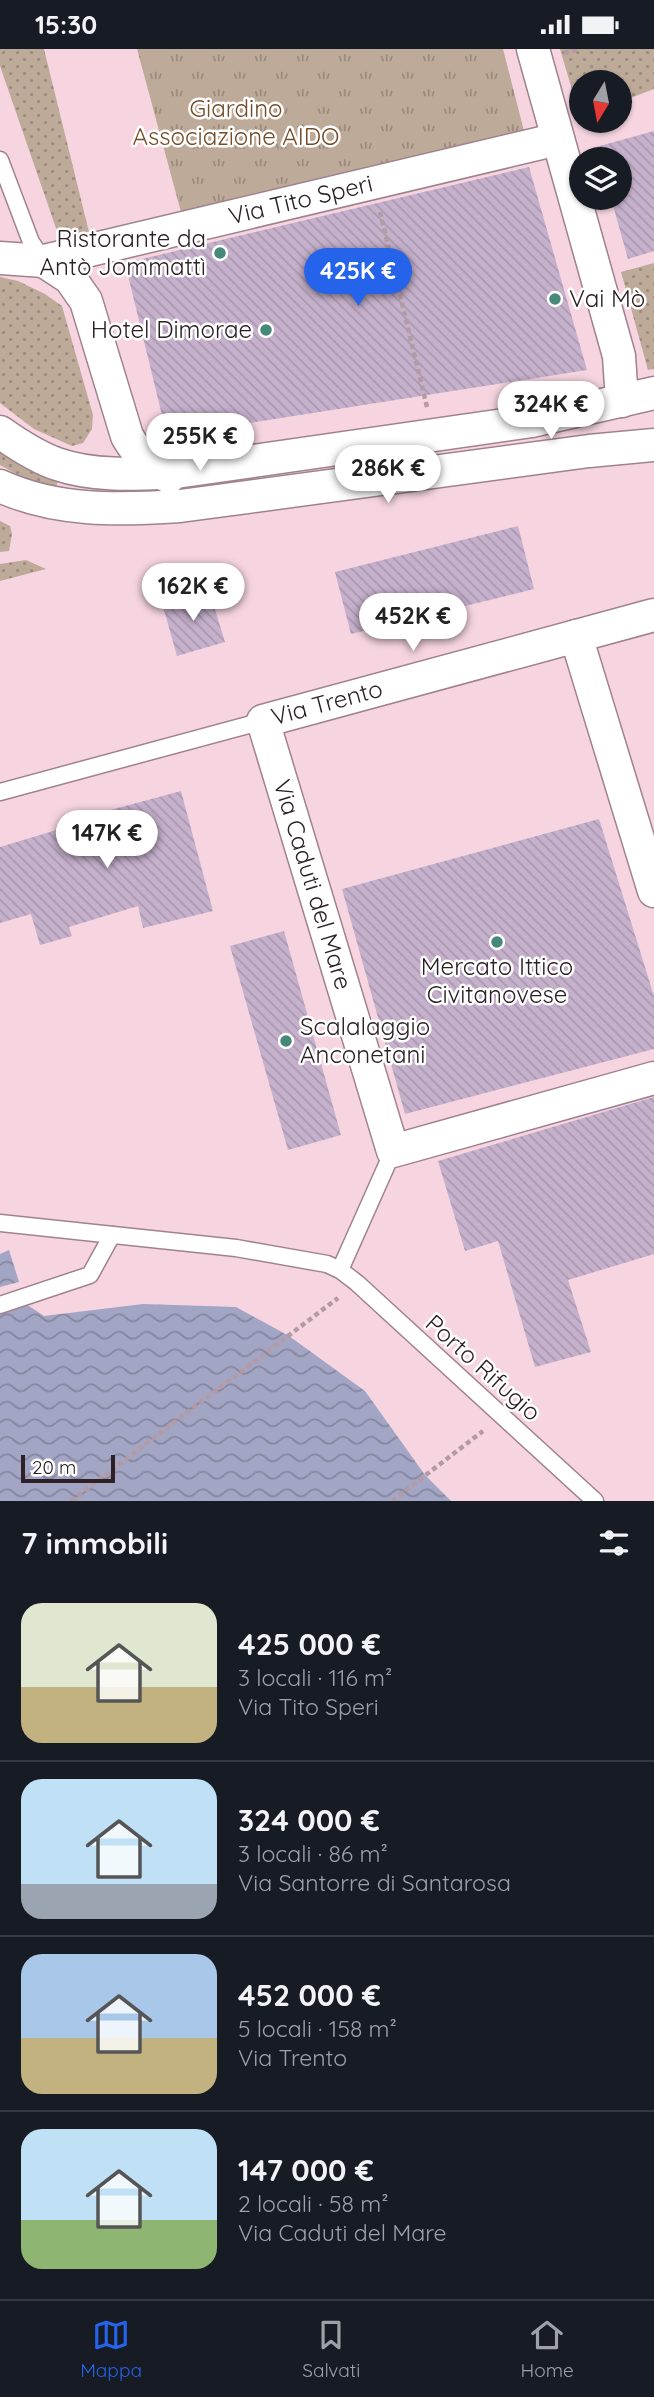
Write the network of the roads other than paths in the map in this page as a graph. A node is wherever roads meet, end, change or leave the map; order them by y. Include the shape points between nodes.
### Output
1 (533, 49) edge
2 (558, 139) junction
3 (0, 160) edge
4 (0, 258) edge
5 (44, 261) junction
6 (654, 393) edge
7 (622, 401) junction
8 (579, 411) junction
9 (0, 432) edge
10 (640, 446) edge
11 (589, 451) junction
12 (160, 473) junction
13 (0, 486) edge
14 (180, 506) junction
15 (654, 615) edge
16 (576, 636) junction
17 (263, 720) junction
18 (0, 792) edge
19 (654, 891) edge
20 (654, 1078) edge
21 (393, 1151) junction
22 (0, 1223) edge
23 (112, 1235) junction
24 (340, 1270) junction
25 (0, 1305) edge
26 (594, 1501) edge

1 - 2 street
2 - 5 street, Via Tito Speri
2 - 7 street via 619,356
3 - 5 lane via 31,242
4 - 5 street, Via Tito Speri
5 - 12 street via 70,278 86,302 127,436
6 - 7 street
7 - 8 street
7 - 10 street via 631,414
8 - 11 street via 576,433
8 - 12 street
9 - 12 street via 58,464 95,471
10 - 11 street
11 - 14 street
12 - 14 street via 179,488
13 - 14 street via 54,504 132,509
15 - 16 street, Via Trento
16 - 17 street, Via Trento
16 - 19 street
17 - 18 lane, Via Trento
17 - 21 street, Via Caduti del Mare
20 - 21 street
21 - 24 lane
22 - 23 lane, Porto Rifugio
23 - 24 lane, Porto Rifugio via 282,1255
23 - 25 lane via 90,1275
24 - 26 lane, Porto Rifugio

